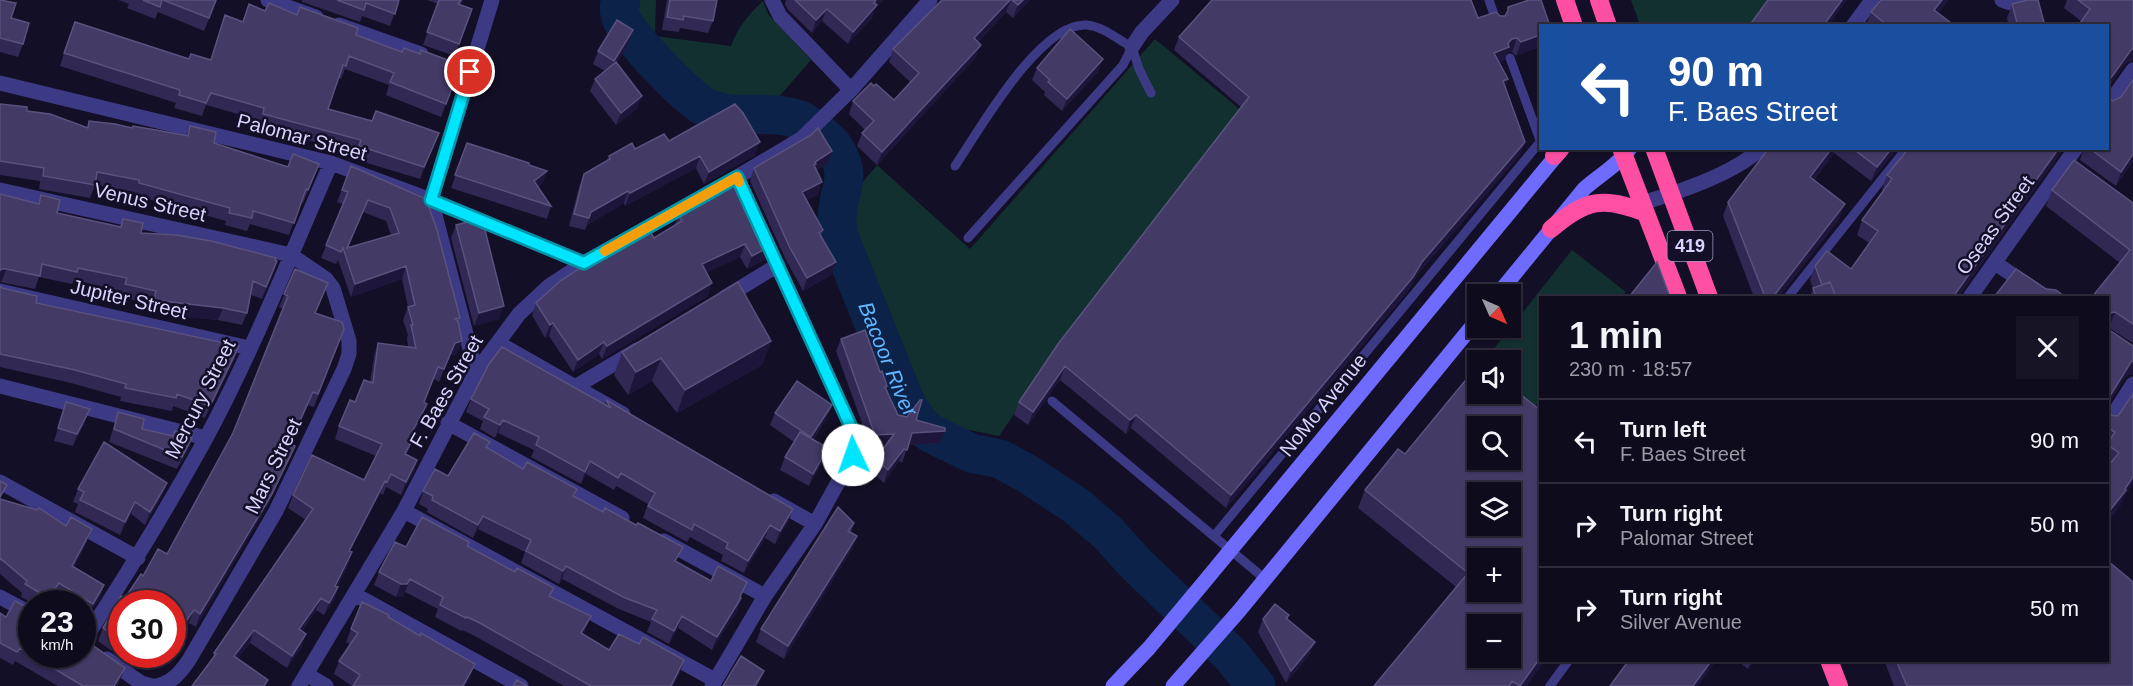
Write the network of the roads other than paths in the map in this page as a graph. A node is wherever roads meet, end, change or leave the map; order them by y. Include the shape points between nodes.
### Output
1 (268, 0) edge
2 (492, 0) edge
3 (772, 0) edge
4 (930, 0) edge
5 (1172, 0) edge
6 (1489, 0) edge
7 (1565, 0) edge
8 (1599, 0) edge
9 (1872, 0) edge
10 (2002, 0) edge
11 (2029, 0) edge
12 (1497, 23) edge
13 (1573, 24) edge
14 (1607, 24) edge
15 (1854, 24) edge
16 (1132, 47) junction
17 (1510, 58) edge
18 (436, 60) edge
19 (2133, 70) edge
20 (0, 83) edge
21 (851, 90) junction
22 (1151, 93) dead end
23 (2109, 104) edge
24 (1539, 138) edge
25 (1539, 142) edge
26 (1557, 150) edge
27 (1655, 150) edge
28 (1759, 150) edge
29 (2075, 150) edge
30 (1625, 151) edge
31 (1902, 154) edge
32 (331, 163) junction
33 (955, 166) dead end
34 (737, 177) junction
35 (0, 190) edge
36 (1670, 194) junction
37 (431, 200) junction
38 (1644, 208) junction
39 (1551, 229) junction
40 (968, 238) dead end
41 (291, 255) junction
42 (584, 263) junction
43 (1995, 263) junction
44 (1439, 264) junction
45 (778, 266) junction
46 (1455, 277) junction
47 (1506, 284) edge
48 (0, 291) edge
49 (1678, 296) edge
50 (1709, 296) edge
51 (1789, 296) edge
52 (1971, 296) edge
53 (2044, 296) edge
54 (708, 308) edge
55 (1402, 310) junction
56 (1417, 323) junction
57 (1467, 332) edge
58 (498, 343) junction
59 (647, 344) edge
60 (249, 348) junction
61 (476, 372) junction
62 (2133, 384) edge
63 (0, 386) edge
64 (575, 387) junction
65 (1052, 401) dead end
66 (2109, 421) edge
67 (448, 423) junction
68 (638, 423) edge
69 (206, 438) junction
70 (0, 482) edge
71 (763, 494) edge
72 (404, 511) junction
73 (632, 524) edge
74 (814, 524) junction
75 (652, 535) edge
76 (1214, 536) junction
77 (1231, 550) junction
78 (138, 558) junction
79 (1265, 579) junction
80 (354, 594) junction
81 (765, 596) junction
82 (0, 597) edge
83 (18, 607) edge
84 (96, 622) edge
85 (96, 651) edge
86 (1568, 662) edge
87 (1831, 662) edge
88 (303, 680) edge
89 (1178, 681) edge
90 (713, 683) edge
91 (154, 686) edge
92 (326, 686) edge
93 (521, 686) edge
94 (1113, 686) edge
95 (1550, 686) edge
96 (1839, 686) edge

1 - 18 street
2 - 37 street via 465,70
3 - 21 street via 780,16
4 - 21 street, F. Baes Street
5 - 16 street
6 - 12 lane
7 - 13 highway
8 - 14 highway
9 - 15 street
10 - 11 street via 2011,4
16 - 22 lane
16 - 33 lane via 1101,28 1084,25 1066,29 1011,81
16 - 40 lane via 1123,65
17 - 24 lane
19 - 23 street
20 - 32 street, Palomar Street
21 - 34 street, F. Baes Street via 801,139
25 - 44 lane
26 - 46 main road, NoMo Avenue
27 - 36 highway, 419
28 - 36 street via 1746,162
29 - 43 street, Oseas Street via 2071,165
30 - 38 highway, 419
30 - 39 main road via 1584,189
31 - 51 lane
32 - 37 street, Palomar Street
32 - 41 street, Mercury Street
34 - 42 street, F. Baes Street
34 - 45 street
35 - 41 street, Venus Street
36 - 38 street
36 - 50 highway, 419
37 - 42 street, Palomar Street
37 - 61 street
38 - 39 highway via 1622,203 1594,204 1570,213
38 - 49 highway, 419
39 - 47 main road
41 - 60 street, Mercury Street
41 - 91 street, Mars Street via 333,288 349,341 349,354 265,531 189,660 166,684
42 - 58 street, F. Baes Street via 549,286 519,314
43 - 52 street, Oseas Street
43 - 53 street
44 - 46 lane
44 - 55 lane
45 - 54 street
45 - 74 street via 856,438 853,455
46 - 56 main road, NoMo Avenue
48 - 60 street, Jupiter Street
55 - 56 lane
55 - 76 lane
56 - 77 main road, NoMo Avenue
57 - 79 main road
58 - 61 street, F. Baes Street
58 - 64 street
59 - 64 street
60 - 69 street, Mercury Street
61 - 67 street, F. Baes Street
62 - 66 street
63 - 69 street
64 - 68 street
65 - 76 lane
67 - 72 street, F. Baes Street
67 - 73 street
69 - 78 street, Mercury Street
70 - 78 street
71 - 74 street
72 - 80 street, F. Baes Street
72 - 90 street
74 - 81 street
75 - 81 street
76 - 77 lane
77 - 79 lane
77 - 94 main road, NoMo Avenue
78 - 84 street, Mercury Street
79 - 89 main road
80 - 88 street, F. Baes Street
80 - 93 street
81 - 90 street
82 - 83 street
85 - 91 street, Mars Street via 141,683
86 - 95 lane
87 - 96 highway
88 - 92 street

